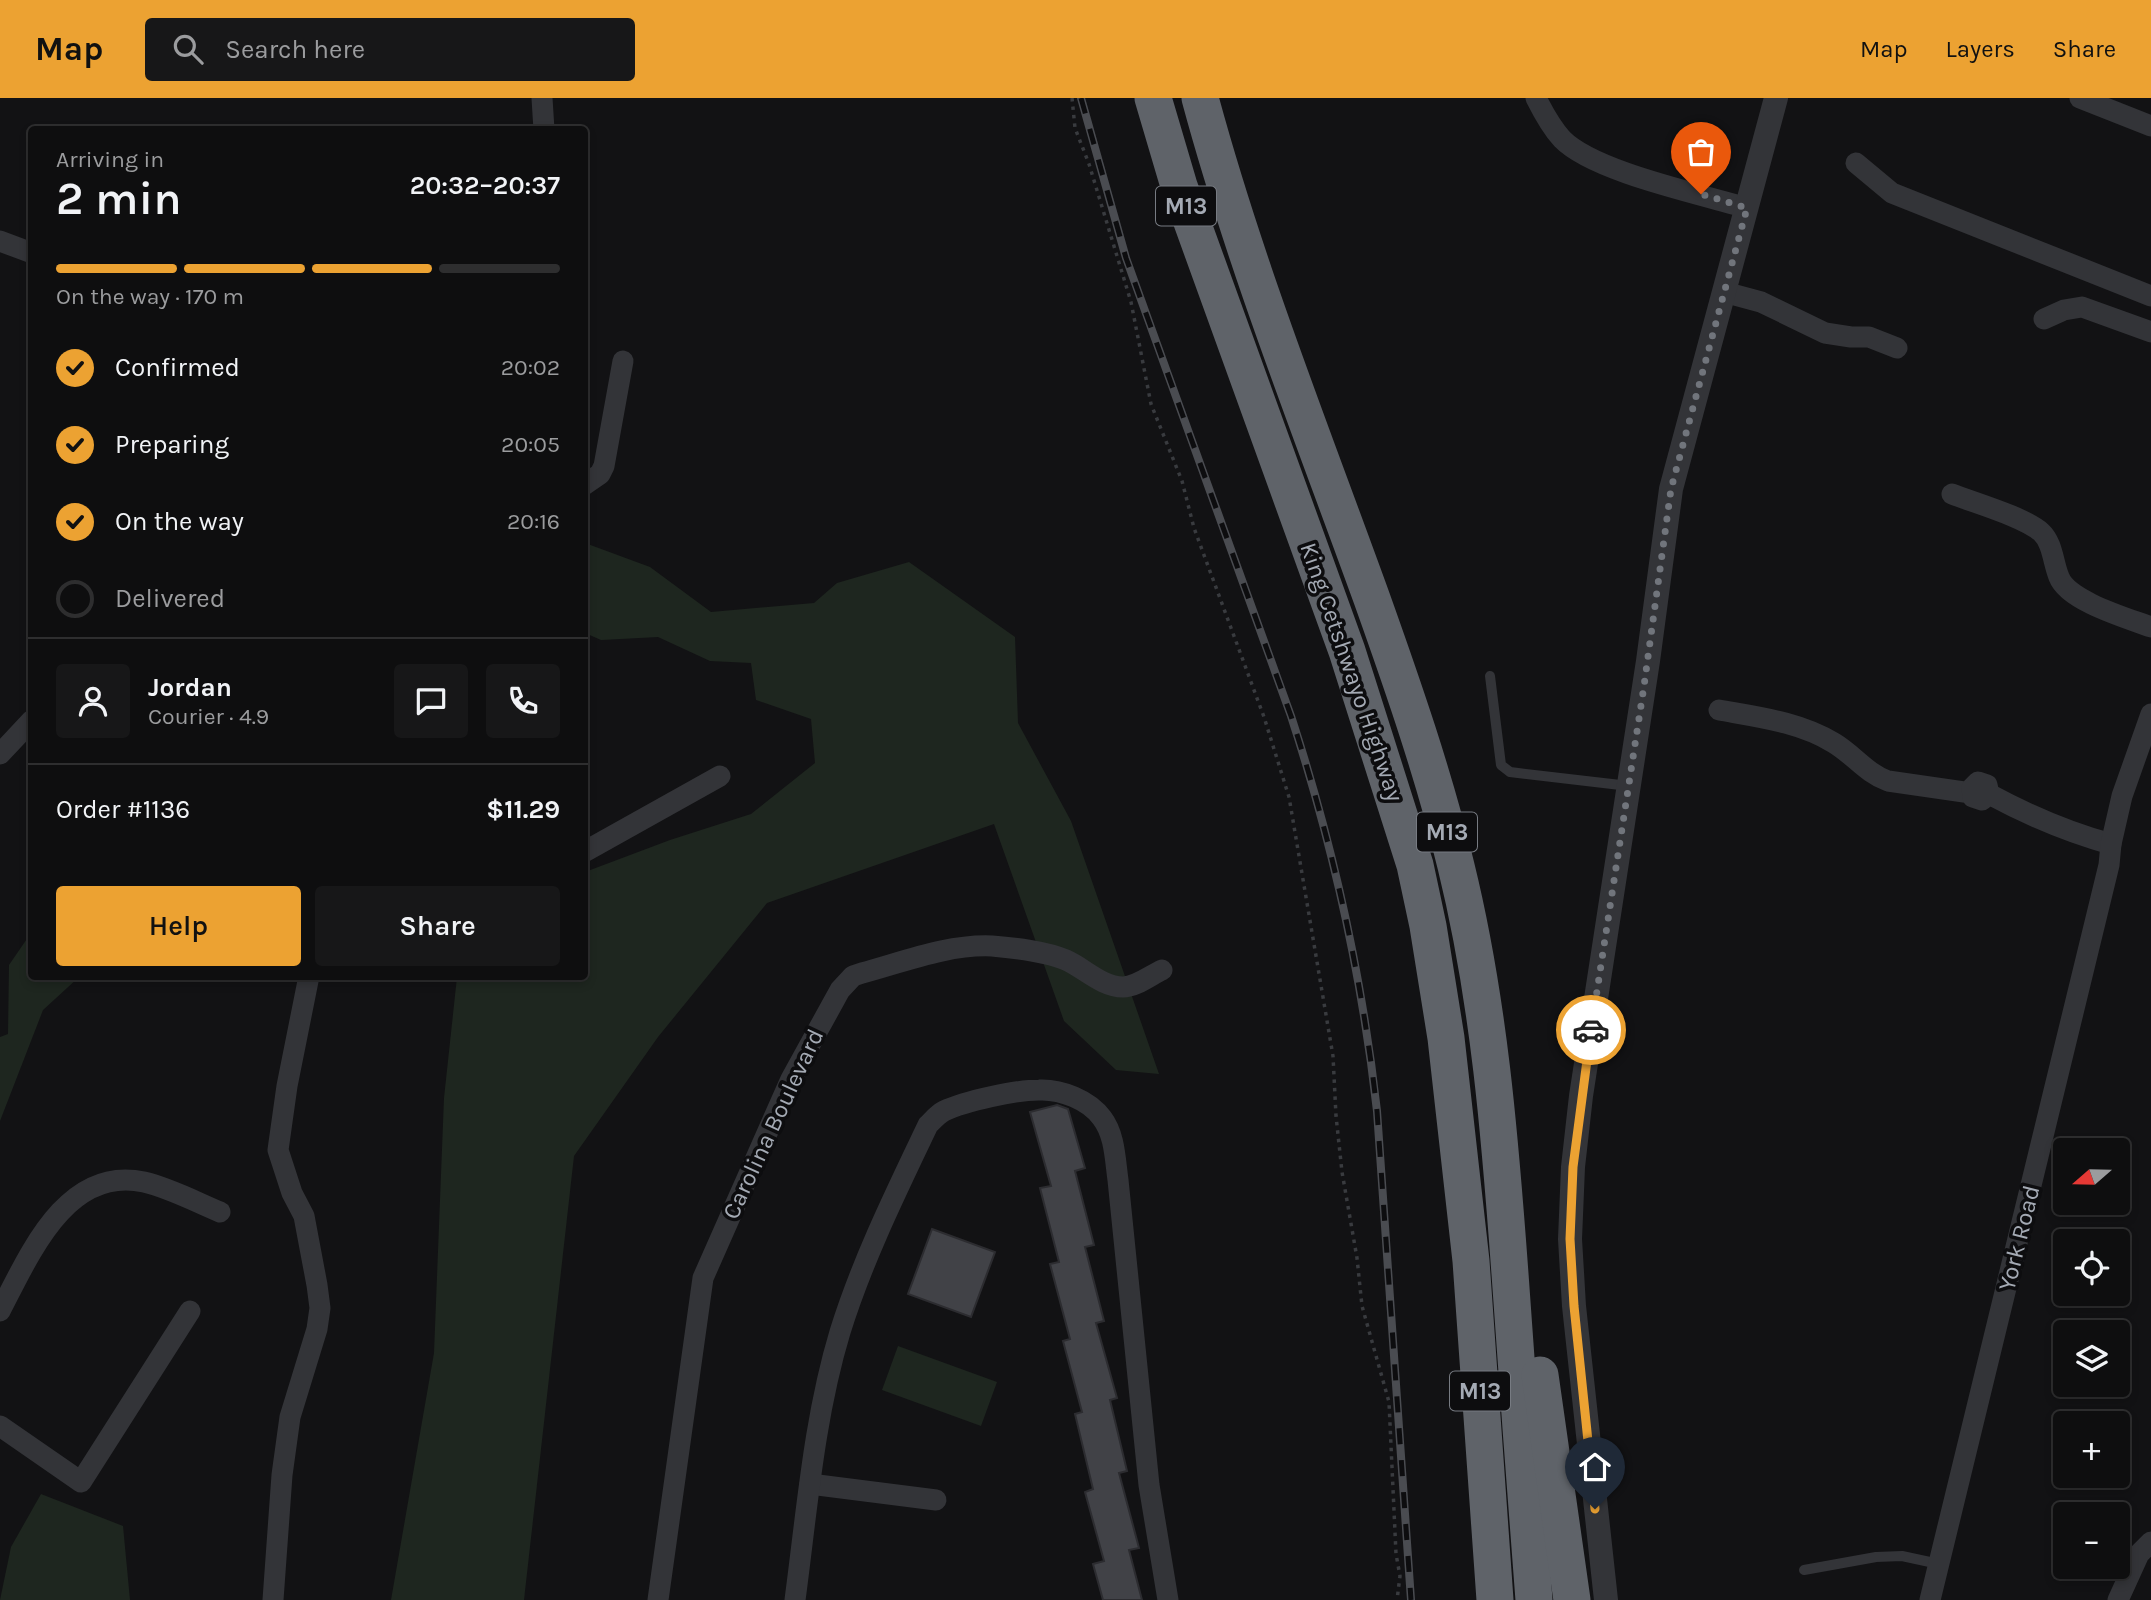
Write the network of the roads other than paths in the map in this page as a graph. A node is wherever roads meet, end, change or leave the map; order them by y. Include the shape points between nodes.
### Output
1 (542, 98) edge
2 (1153, 98) edge
3 (1200, 98) edge
4 (1536, 98) edge
5 (1776, 98) edge
6 (2080, 98) edge
7 (544, 126) edge
8 (2151, 126) edge
9 (1856, 163) dead end
10 (1747, 208) junction
11 (0, 241) edge
12 (28, 252) edge
13 (1724, 292) junction
14 (2151, 296) edge
15 (2044, 319) dead end
16 (2151, 332) edge
17 (1897, 348) dead end
18 (623, 361) dead end
19 (588, 482) edge
20 (1952, 494) dead end
21 (2151, 627) edge
22 (1490, 676) dead end
23 (1719, 710) dead end
24 (2151, 714) edge
25 (28, 724) edge
26 (0, 754) edge
27 (720, 776) dead end
28 (1629, 786) junction
29 (2111, 844) junction
30 (588, 850) edge
31 (1162, 970) dead end
32 (308, 980) edge
33 (1502, 1161) junction
34 (1461, 1183) junction
35 (220, 1212) dead end
36 (0, 1311) edge
37 (190, 1311) dead end
38 (0, 1426) edge
39 (810, 1484) junction
40 (936, 1500) dead end
41 (2151, 1542) edge
42 (1939, 1564) junction
43 (1804, 1570) dead end
44 (273, 1600) edge
45 (658, 1600) edge
46 (795, 1600) edge
47 (1168, 1600) edge
48 (1472, 1600) edge
49 (1495, 1600) edge
50 (1534, 1600) edge
51 (1572, 1600) edge
52 (1606, 1600) edge
53 (1930, 1600) edge
54 (2118, 1600) edge

1 - 7 street
2 - 34 highway, King Cetshwayo Highway / M13 via 1179,186 1347,651 1404,824 1446,1038
3 - 33 highway, King Cetshwayo Highway / M13 via 1266,305 1437,793 1477,966
4 - 10 street via 1562,139 1587,157
5 - 10 street
6 - 8 street
9 - 14 street via 1892,193
10 - 13 street
11 - 12 street
13 - 17 street via 1761,302 1825,333 1869,337
13 - 28 street via 1671,489
15 - 16 street via 2082,307
18 - 19 street via 604,466
20 - 21 street via 2036,529 2049,545 2060,580 2071,593
22 - 28 lane via 1501,765 1510,772
23 - 29 street via 1817,734 1888,780 1980,793
24 - 29 street, York Road via 2122,796
25 - 26 street
27 - 30 street
28 - 52 street via 1581,1096 1570,1228 1574,1306
29 - 42 street, York Road
31 - 45 street, Carolina Boulevard via 1120,987 1047,954 990,946 944,952 862,973 839,990 791,1079 703,1278
32 - 44 street via 278,1150 304,1216 320,1308 290,1416
33 - 50 highway, King Cetshwayo Highway / M13
33 - 51 highway via 1519,1226
34 - 48 highway via 1460,1292
34 - 49 highway, King Cetshwayo Highway / M13 via 1471,1261
35 - 36 street via 145,1182 121,1180 99,1185 58,1213 40,1236
37 - 38 street via 81,1482
39 - 40 street
39 - 46 street
39 - 47 street via 818,1425 840,1332 928,1125 942,1112 967,1103 1039,1090 1059,1092 1090,1106 1111,1135 1149,1485
41 - 54 street via 2139,1555
42 - 43 lane via 1902,1556
42 - 53 street, York Road

